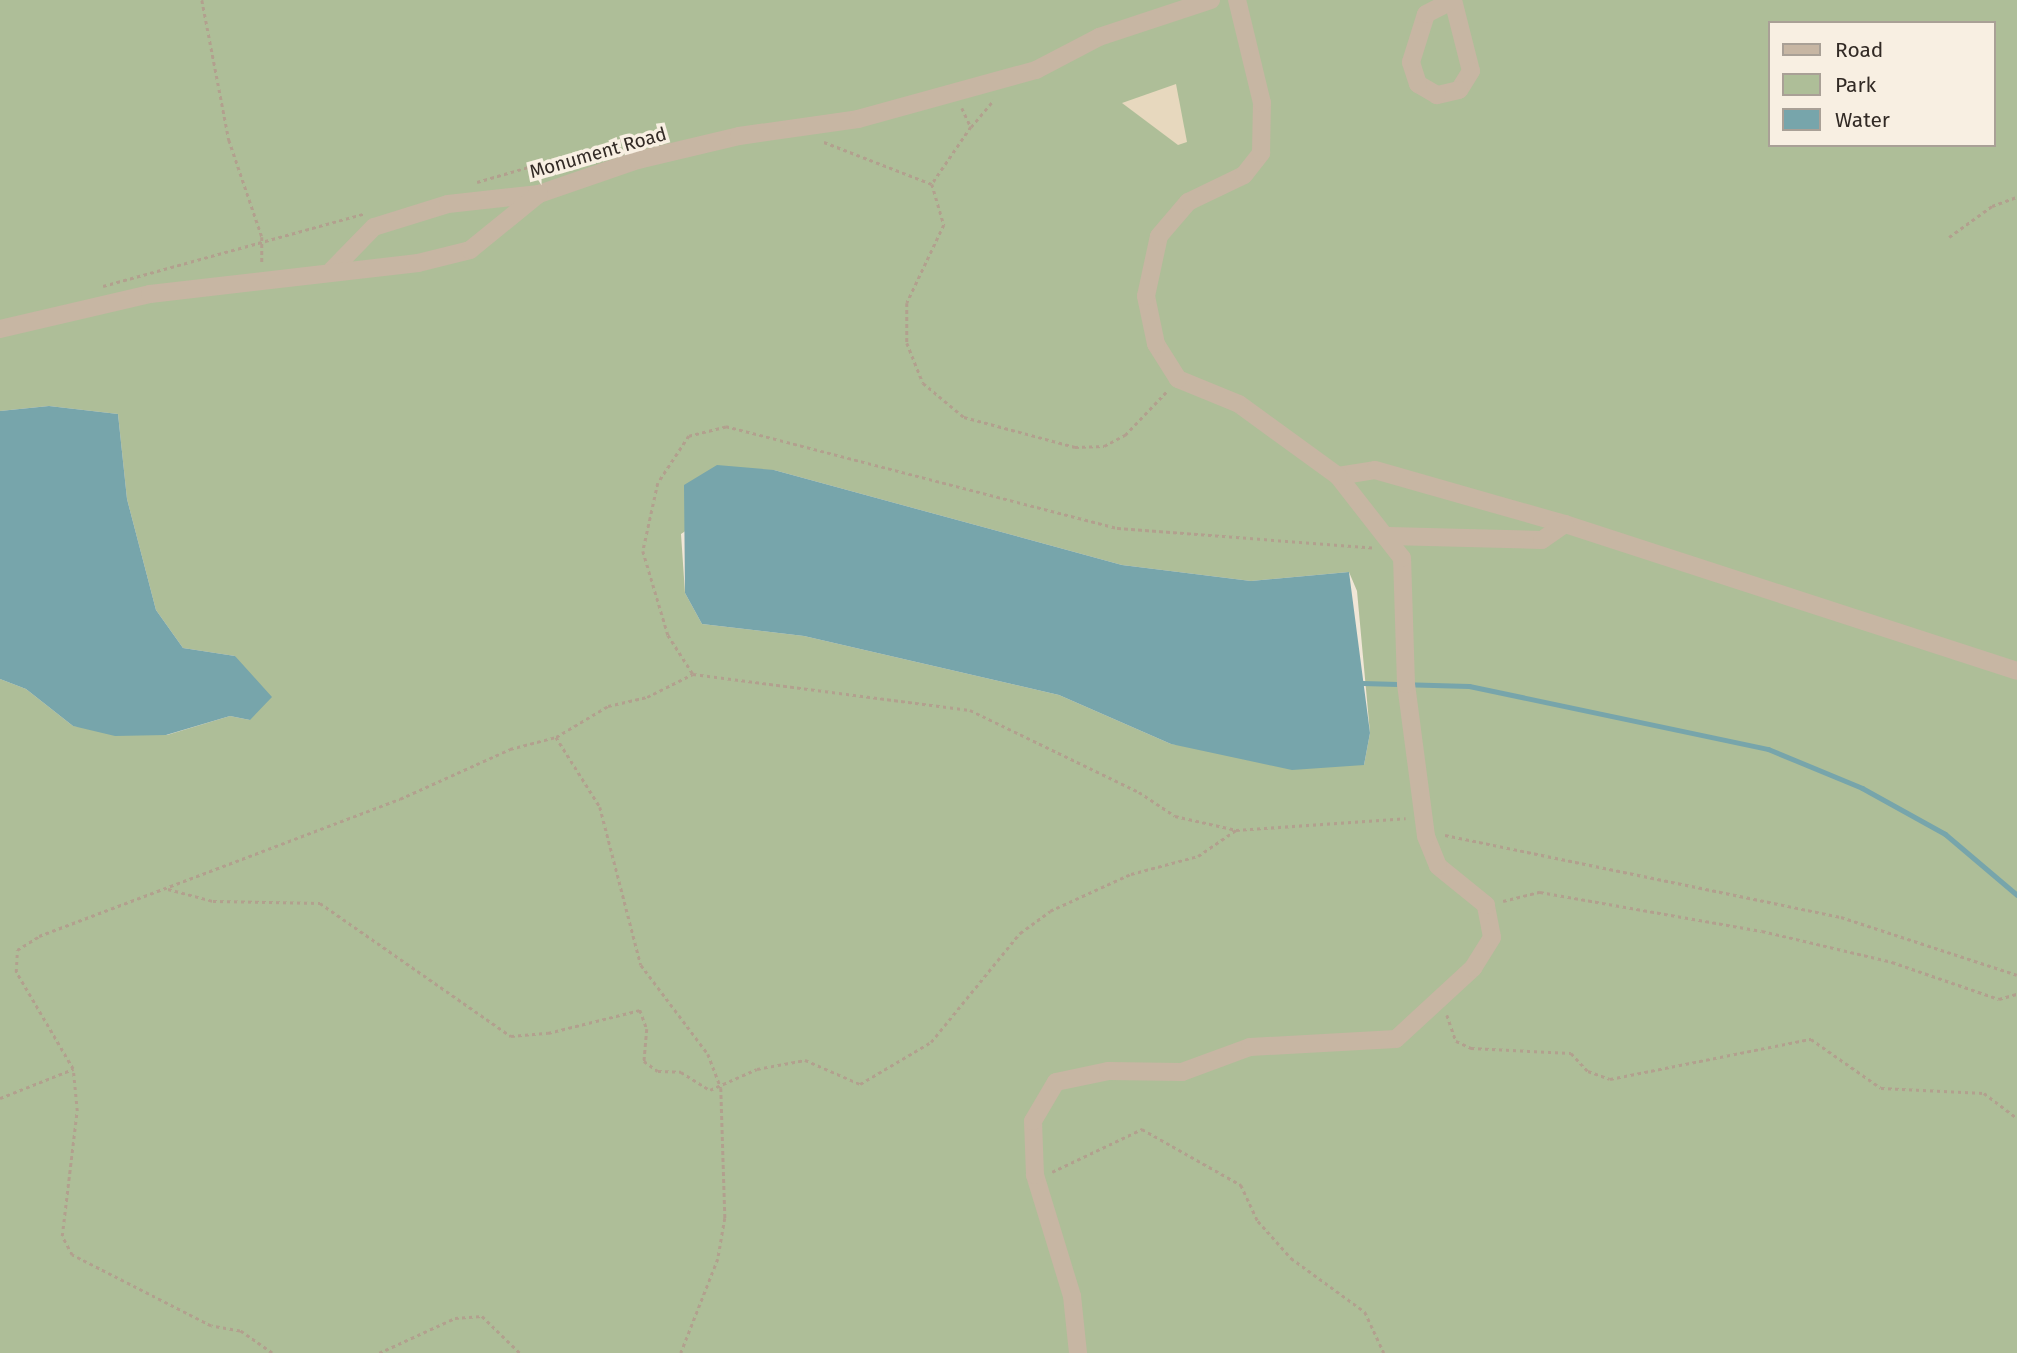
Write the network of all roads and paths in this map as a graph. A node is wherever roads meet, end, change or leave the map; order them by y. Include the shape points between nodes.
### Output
1 (202, 0) edge
2 (1211, 0) edge
3 (1237, 0) edge
4 (1453, 0) edge
5 (971, 127) dead end
6 (677, 135) dead end
7 (817, 140) dead end
8 (932, 184) junction
9 (463, 186) dead end
10 (539, 194) junction
11 (2017, 197) edge
12 (374, 210) dead end
13 (1949, 237) dead end
14 (261, 245) junction
15 (332, 270) junction
16 (269, 279) junction
17 (94, 288) dead end
18 (0, 329) edge
19 (1178, 379) junction
20 (1338, 476) junction
21 (1564, 524) junction
22 (1389, 536) junction
23 (2017, 671) edge
24 (693, 674) junction
25 (556, 737) junction
26 (1424, 823) junction
27 (1236, 830) junction
28 (168, 889) junction
29 (1486, 905) junction
30 (2017, 975) edge
31 (2017, 993) edge
32 (1438, 1000) junction
33 (73, 1069) junction
34 (721, 1088) junction
35 (0, 1098) edge
36 (2017, 1118) edge
37 (1035, 1175) junction
38 (272, 1353) edge
39 (379, 1353) edge
40 (520, 1353) edge
41 (681, 1353) edge
42 (1077, 1353) edge
43 (1384, 1353) edge

1 - 14 path via 218,99
2 - 10 street, Monument Road via 1099,37 1026,73 858,119 738,136 638,160
3 - 19 street via 1262,103 1261,153 1244,175 1188,202 1160,236 1146,296 1156,344
4 - 4 street via 1471,71 1459,90 1437,94 1418,83 1411,62 1426,14
5 - 8 path
6 - 9 path via 645,133
7 - 8 path
8 - 19 path via 944,225 907,303 905,330 916,370 932,395 964,416 1075,447 1104,446 1125,435
10 - 15 street, Monument Road via 448,204 374,227
10 - 15 street via 470,250 364,272
11 - 13 path via 1992,206
12 - 14 path
14 - 16 path
14 - 17 path
15 - 16 street
16 - 18 street via 150,294
19 - 20 street via 1239,404
20 - 21 street via 1375,470
20 - 22 street
21 - 22 street via 1542,540
21 - 23 street
22 - 24 path via 1372,548 1115,528 726,426 689,436 658,483 643,551 668,635
22 - 26 street via 1402,558 1406,684
24 - 25 path via 647,697 608,706
24 - 27 path via 970,709 1139,792 1175,816
25 - 28 path via 510,749
25 - 34 path via 600,807 641,965 708,1054
26 - 27 path
26 - 29 street via 1438,866
26 - 30 path via 1841,917
27 - 34 path via 1198,856 1131,874 1050,911 1020,933 932,1042 860,1084 805,1060 757,1069
28 - 33 path via 39,936 16,950 16,972
28 - 34 path via 213,901 320,902 511,1036 548,1034 640,1010 647,1029 644,1061 658,1071 681,1072 710,1090
29 - 31 path via 1539,892 1762,931 1892,962 1999,999
29 - 32 street via 1492,937 1473,968
32 - 36 path via 1464,1045 1507,1054 1570,1053 1588,1071 1610,1079 1811,1039 1881,1088 1984,1093
32 - 37 street via 1396,1039 1250,1047 1182,1072 1108,1072 1056,1082 1033,1121
33 - 35 path
33 - 38 path via 77,1111 62,1236 72,1255 211,1326 240,1331
34 - 41 path via 725,1218 718,1259
37 - 42 street via 1072,1296
37 - 43 path via 1067,1170 1115,1137 1142,1129 1241,1185 1258,1221 1290,1258 1365,1312
39 - 40 path via 454,1318 482,1316

